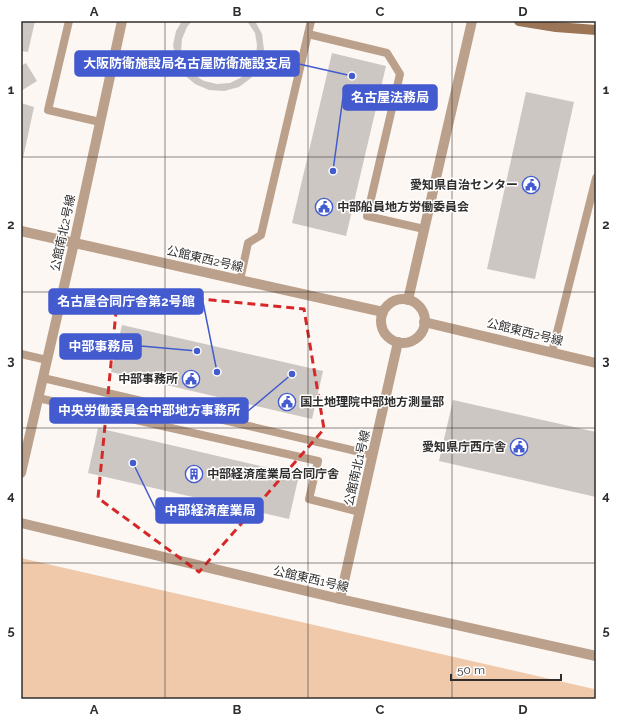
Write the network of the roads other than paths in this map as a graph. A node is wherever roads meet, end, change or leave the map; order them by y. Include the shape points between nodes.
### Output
1 (69, 21) edge
2 (122, 21) edge
3 (311, 21) edge
4 (472, 21) edge
5 (519, 21) edge
6 (596, 30) edge
7 (308, 34) junction
8 (100, 122) junction
9 (596, 178) edge
10 (424, 229) junction
11 (21, 231) edge
12 (74, 243) junction
13 (240, 280) junction
14 (408, 300) junction
15 (382, 312) junction
16 (424, 322) junction
17 (398, 342) junction
18 (552, 352) junction
19 (21, 354) edge
20 (47, 360) junction
21 (596, 363) edge
22 (43, 378) junction
23 (38, 398) junction
24 (373, 455) junction
25 (21, 473) edge
26 (360, 512) junction
27 (21, 523) edge
28 (340, 599) junction
29 (596, 656) edge

1 - 8 lane via 48,110
2 - 8 street, 公館南北2号線
3 - 7 lane
4 - 10 street
5 - 6 main road
7 - 10 lane via 387,53 400,74 367,216
7 - 13 lane via 261,235 248,243
8 - 12 street, 公館南北2号線
9 - 18 lane
10 - 14 street
11 - 12 street, 公館東西2号線
12 - 13 street, 公館東西2号線
12 - 20 street, 公館南北2号線
13 - 15 street, 公館東西2号線
14 - 15 street via 396,300
14 - 16 street via 420,308 424,314
15 - 17 street via 381,325 384,331 392,340
16 - 17 street via 423,329 413,340
16 - 18 street, 公館東西2号線
17 - 24 street, 公館南北1号線
18 - 21 street, 公館東西2号線
19 - 20 lane
20 - 22 street, 公館南北2号線
22 - 23 street, 公館南北2号線
22 - 24 lane
23 - 25 street, 公館南北2号線
23 - 26 lane via 318,461 308,500
24 - 26 street, 公館南北1号線
26 - 28 street, 公館南北1号線
27 - 28 street, 公館東西1号線
28 - 29 street, 公館東西1号線

